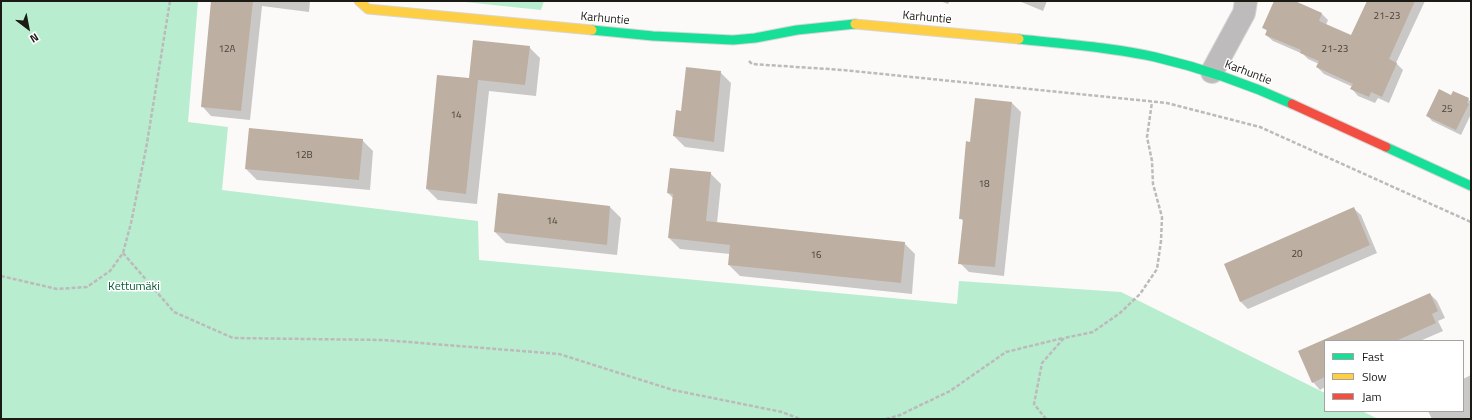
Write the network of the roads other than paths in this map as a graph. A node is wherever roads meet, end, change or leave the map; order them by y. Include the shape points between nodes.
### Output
1 (359, 1) edge
2 (1246, 1) edge
3 (1212, 72) junction
4 (1471, 186) edge

1 - 3 street, Karhuntie via 368,9 646,35 732,40 858,24 1097,47 1154,56
2 - 3 street via 1244,13
3 - 4 street, Karhuntie via 1264,92

